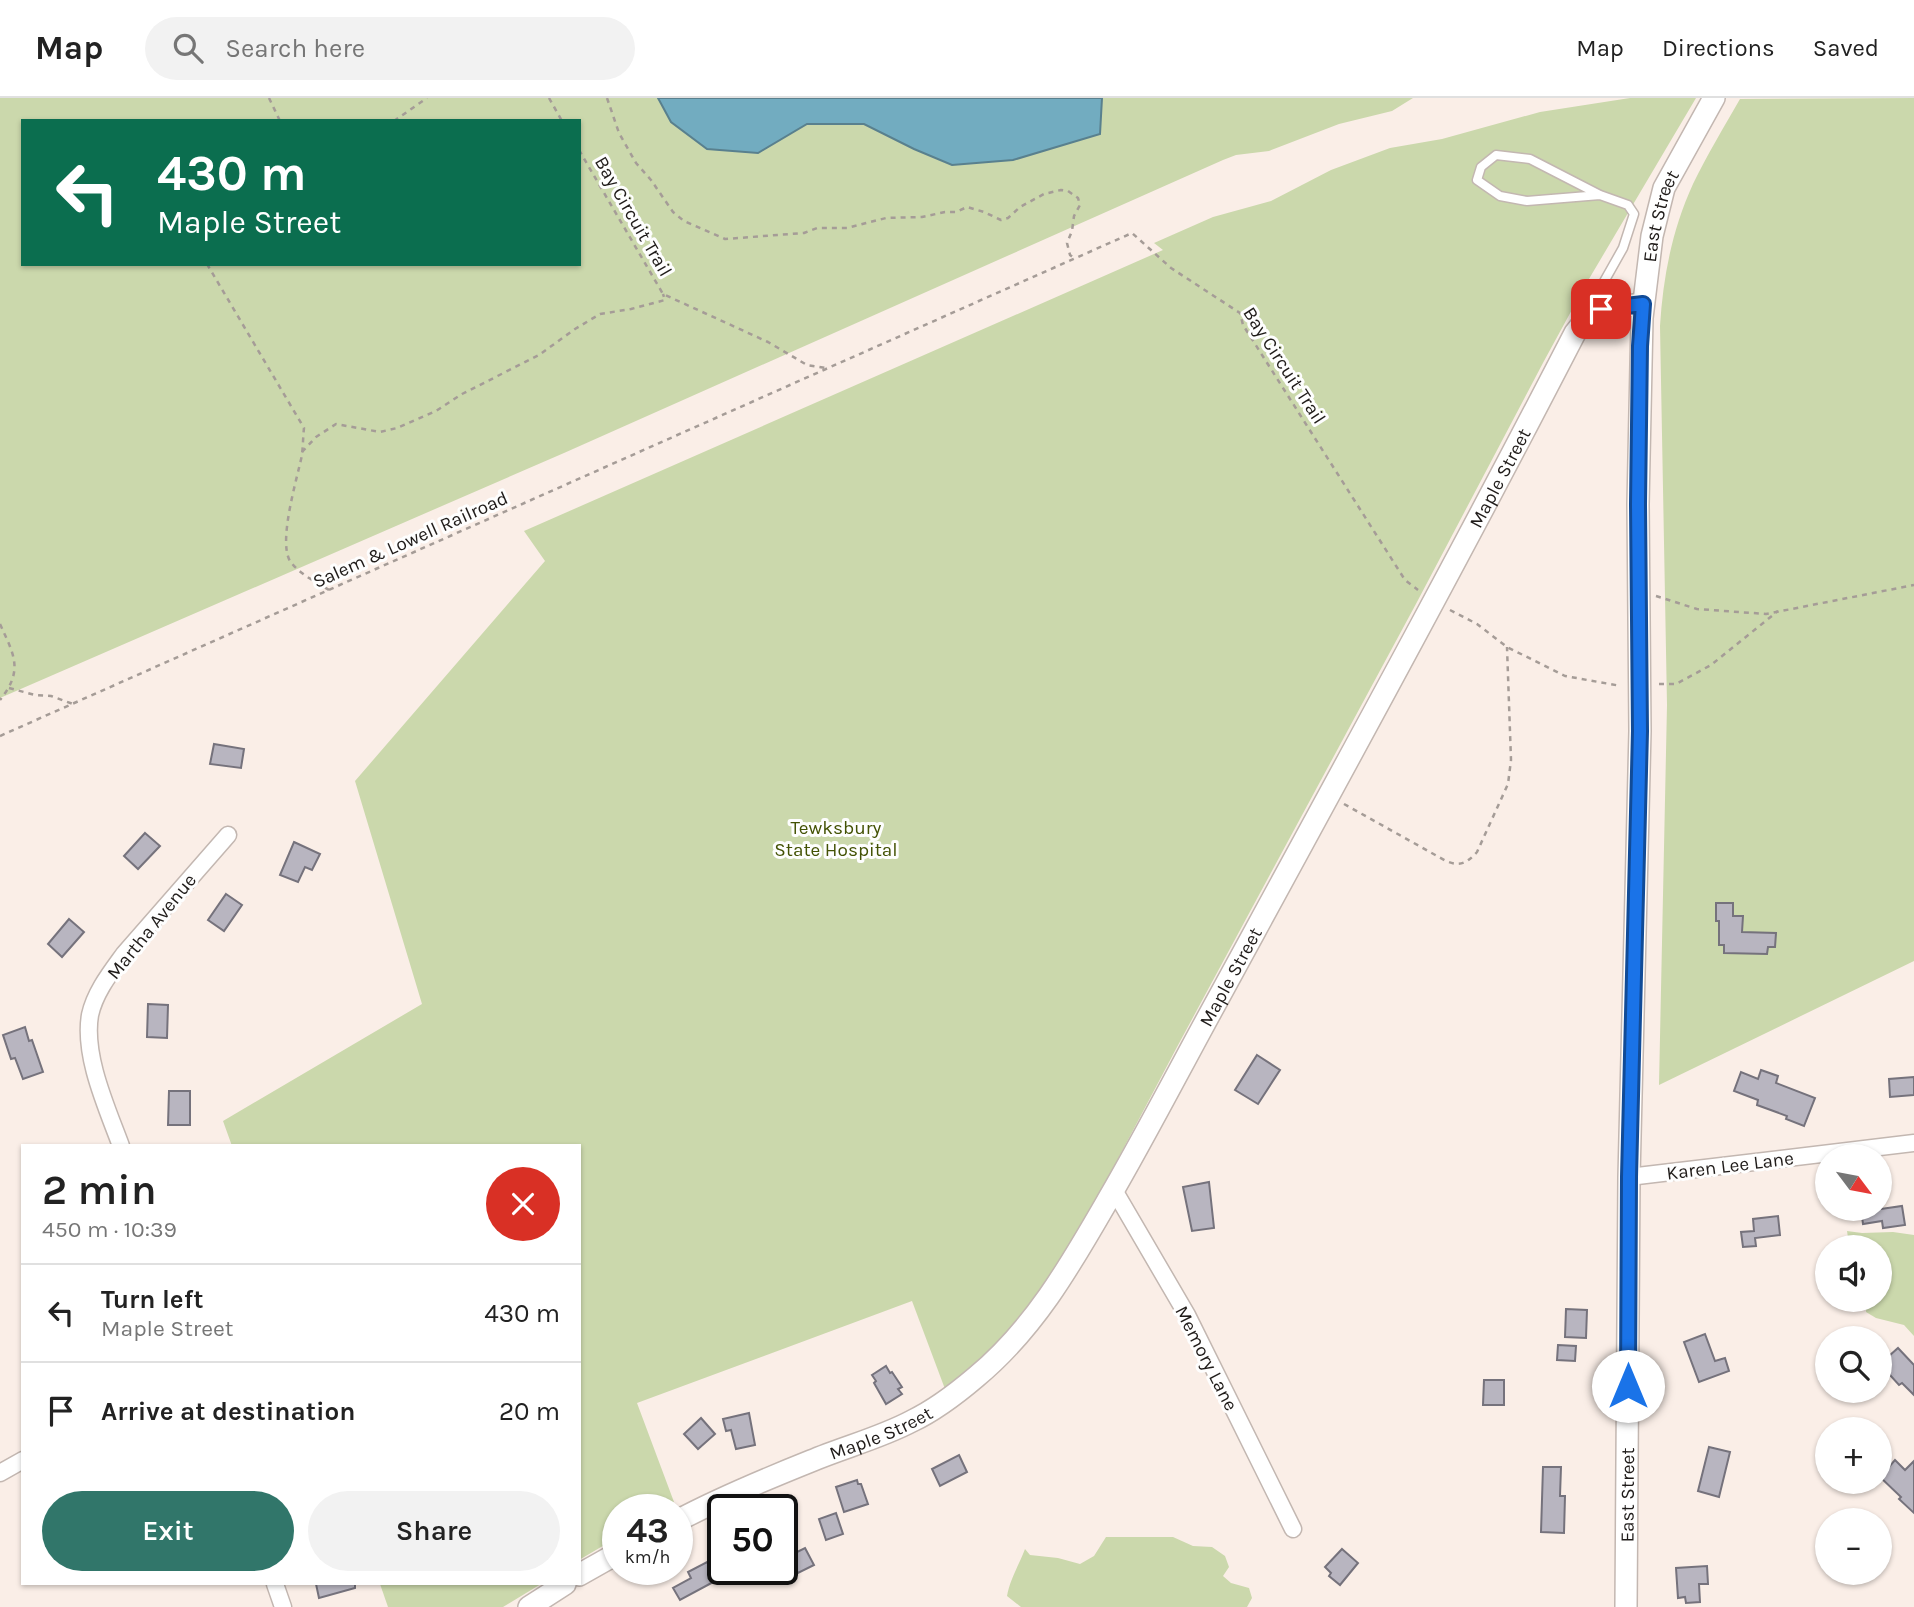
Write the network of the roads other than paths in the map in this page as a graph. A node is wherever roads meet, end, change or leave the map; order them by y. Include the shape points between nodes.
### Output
1 (1714, 98) edge
2 (1600, 195) junction
3 (1643, 304) junction
4 (1601, 309) junction
5 (228, 835) dead end
6 (1914, 1143) edge
7 (120, 1144) edge
8 (1629, 1177) junction
9 (1114, 1190) junction
10 (21, 1461) edge
11 (0, 1473) edge
12 (693, 1513) edge
13 (1293, 1529) dead end
14 (602, 1562) edge
15 (581, 1575) edge
16 (275, 1585) edge
17 (563, 1585) edge
18 (283, 1607) edge
19 (528, 1607) edge
20 (1626, 1607) edge

1 - 3 street, East Street via 1664,188
2 - 2 lane via 1527,201 1500,196 1477,180 1481,167 1496,155 1530,159
2 - 4 lane via 1628,205 1634,214 1623,248 1597,296
3 - 4 street
3 - 8 street, East Street via 1640,731
4 - 9 street, Maple Street via 1591,313 1575,333
5 - 7 street, Martha Avenue via 124,954 90,1015 90,1042 103,1098
6 - 8 street, Karen Lee Lane
8 - 20 street, East Street
9 - 12 street, Maple Street via 1041,1310 999,1356 956,1393 911,1422
9 - 13 street, Memory Lane via 1187,1315
10 - 11 street
14 - 15 street
16 - 18 street
17 - 19 street

